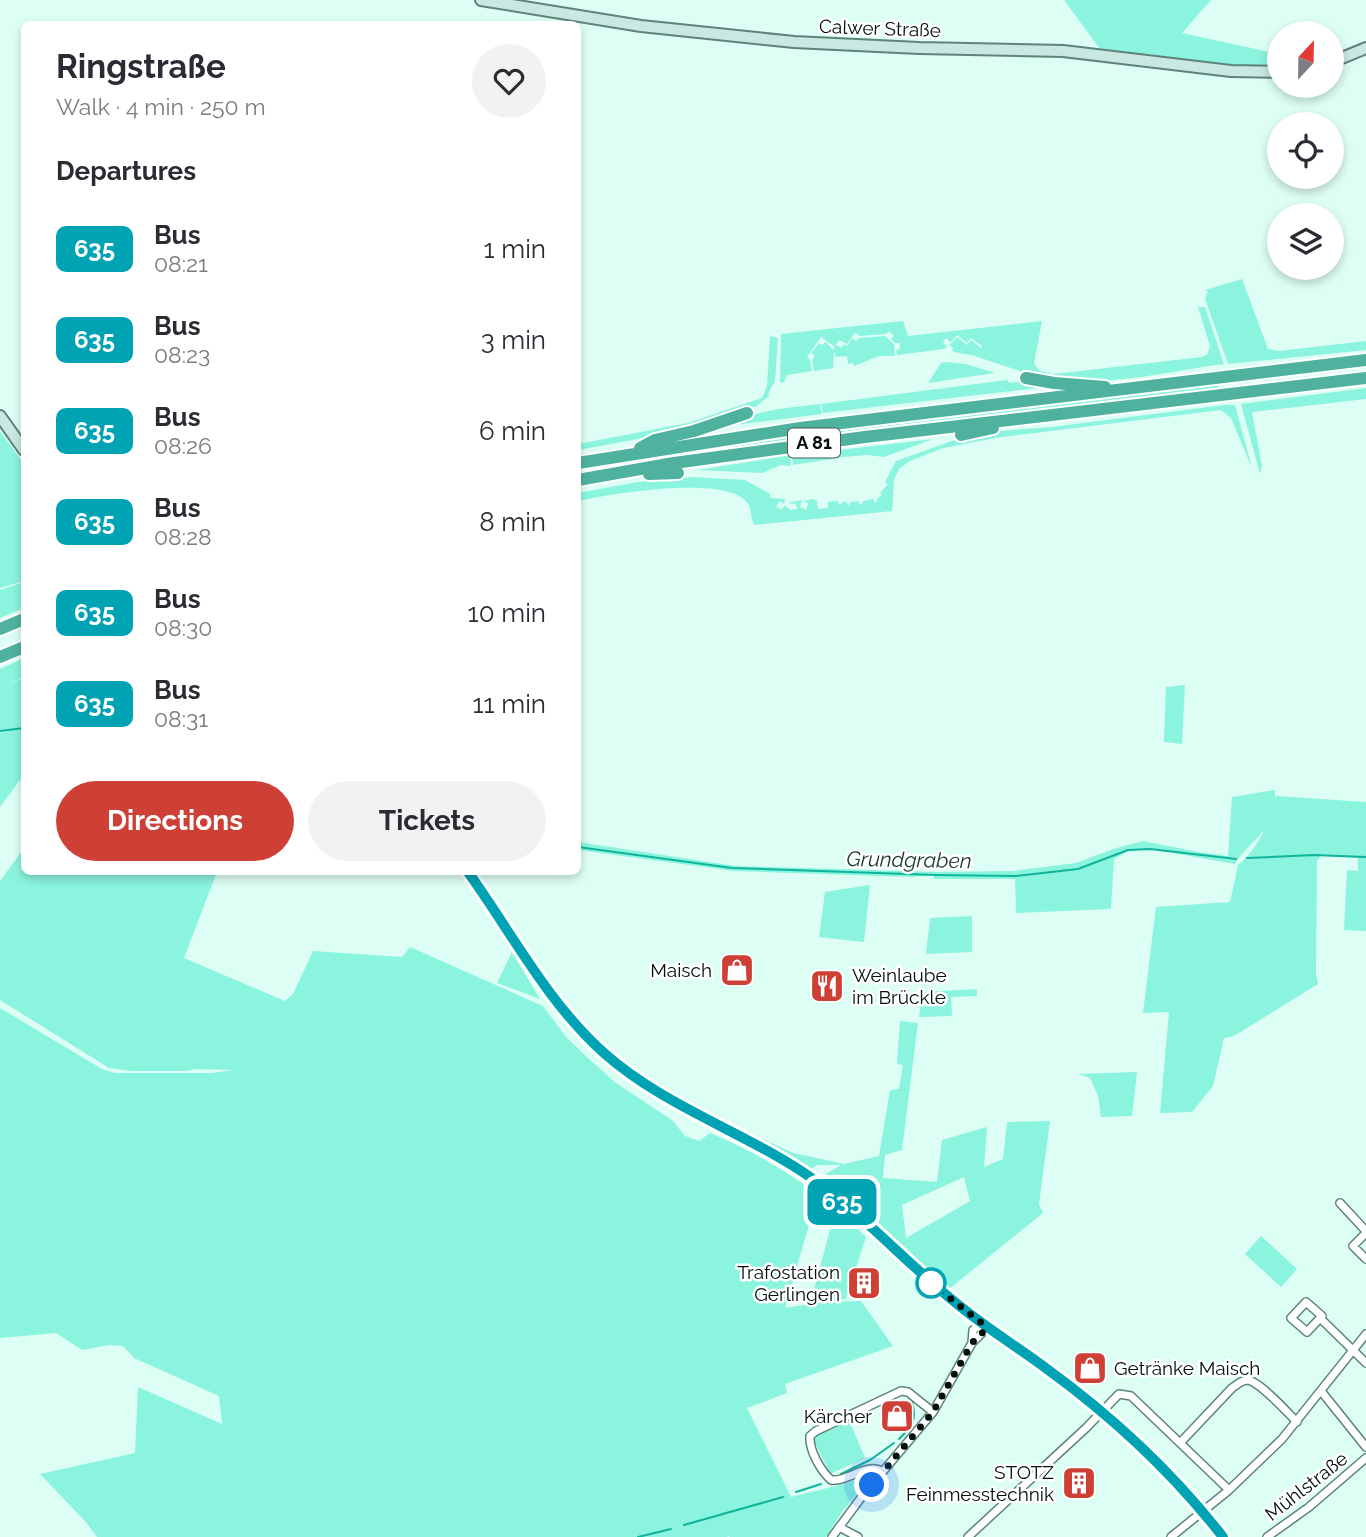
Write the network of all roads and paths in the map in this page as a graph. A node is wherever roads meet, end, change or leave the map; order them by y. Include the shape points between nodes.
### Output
1 (481, 0) edge
2 (1366, 48) edge
3 (1344, 57) edge
4 (1267, 72) edge
5 (1366, 360) edge
6 (1026, 378) dead end
7 (1366, 378) edge
8 (1123, 390) junction
9 (747, 412) dead end
10 (0, 416) edge
11 (1027, 418) junction
12 (961, 435) dead end
13 (21, 446) edge
14 (627, 454) junction
15 (581, 462) edge
16 (678, 473) dead end
17 (603, 475) junction
18 (581, 479) edge
19 (21, 620) edge
20 (0, 629) edge
21 (21, 648) edge
22 (0, 657) edge
23 (470, 875) edge
24 (1340, 1203) dead end
25 (1366, 1232) edge
26 (1366, 1259) edge
27 (1320, 1318) dead end
28 (983, 1324) junction
29 (1366, 1334) edge
30 (1354, 1349) junction
31 (1366, 1363) edge
32 (1321, 1391) junction
33 (933, 1412) junction
34 (1102, 1412) junction
35 (1297, 1422) junction
36 (1180, 1443) junction
37 (1366, 1447) edge
38 (1366, 1459) edge
39 (882, 1471) junction
40 (1229, 1490) junction
41 (1202, 1510) junction
42 (839, 1527) junction
43 (832, 1537) edge
44 (858, 1537) edge
45 (968, 1537) edge
46 (1171, 1537) edge
47 (1223, 1537) edge
48 (1267, 1537) edge

1 - 4 main road, Calwer Straße via 641,26 794,41 1063,51
2 - 3 main road
5 - 8 highway, A 81
6 - 8 highway
7 - 11 highway, A 81
8 - 14 highway, A 81 via 800,428
9 - 14 highway via 656,440
10 - 13 main road
11 - 12 highway
11 - 17 highway, A 81
14 - 15 highway, A 81
16 - 17 highway
17 - 18 highway, A 81
19 - 20 highway
21 - 22 highway
23 - 28 main road via 554,999 605,1054 653,1090 813,1179
24 - 25 street
25 - 26 street via 1353,1246
27 - 30 street
28 - 33 street via 984,1331 972,1343
28 - 34 main road
29 - 30 street
30 - 31 street
30 - 32 street
32 - 35 street
32 - 37 street, Mühlstraße
33 - 39 street
33 - 39 street via 901,1391 810,1436 831,1480 869,1468
34 - 36 street via 1119,1394 1131,1396
34 - 41 main road
34 - 45 street
35 - 36 street via 1258,1385 1242,1381
35 - 40 street
36 - 40 street
38 - 48 street, Mühlstraße
39 - 42 street
40 - 41 street
41 - 46 street
41 - 47 main road
42 - 43 street
42 - 44 street

